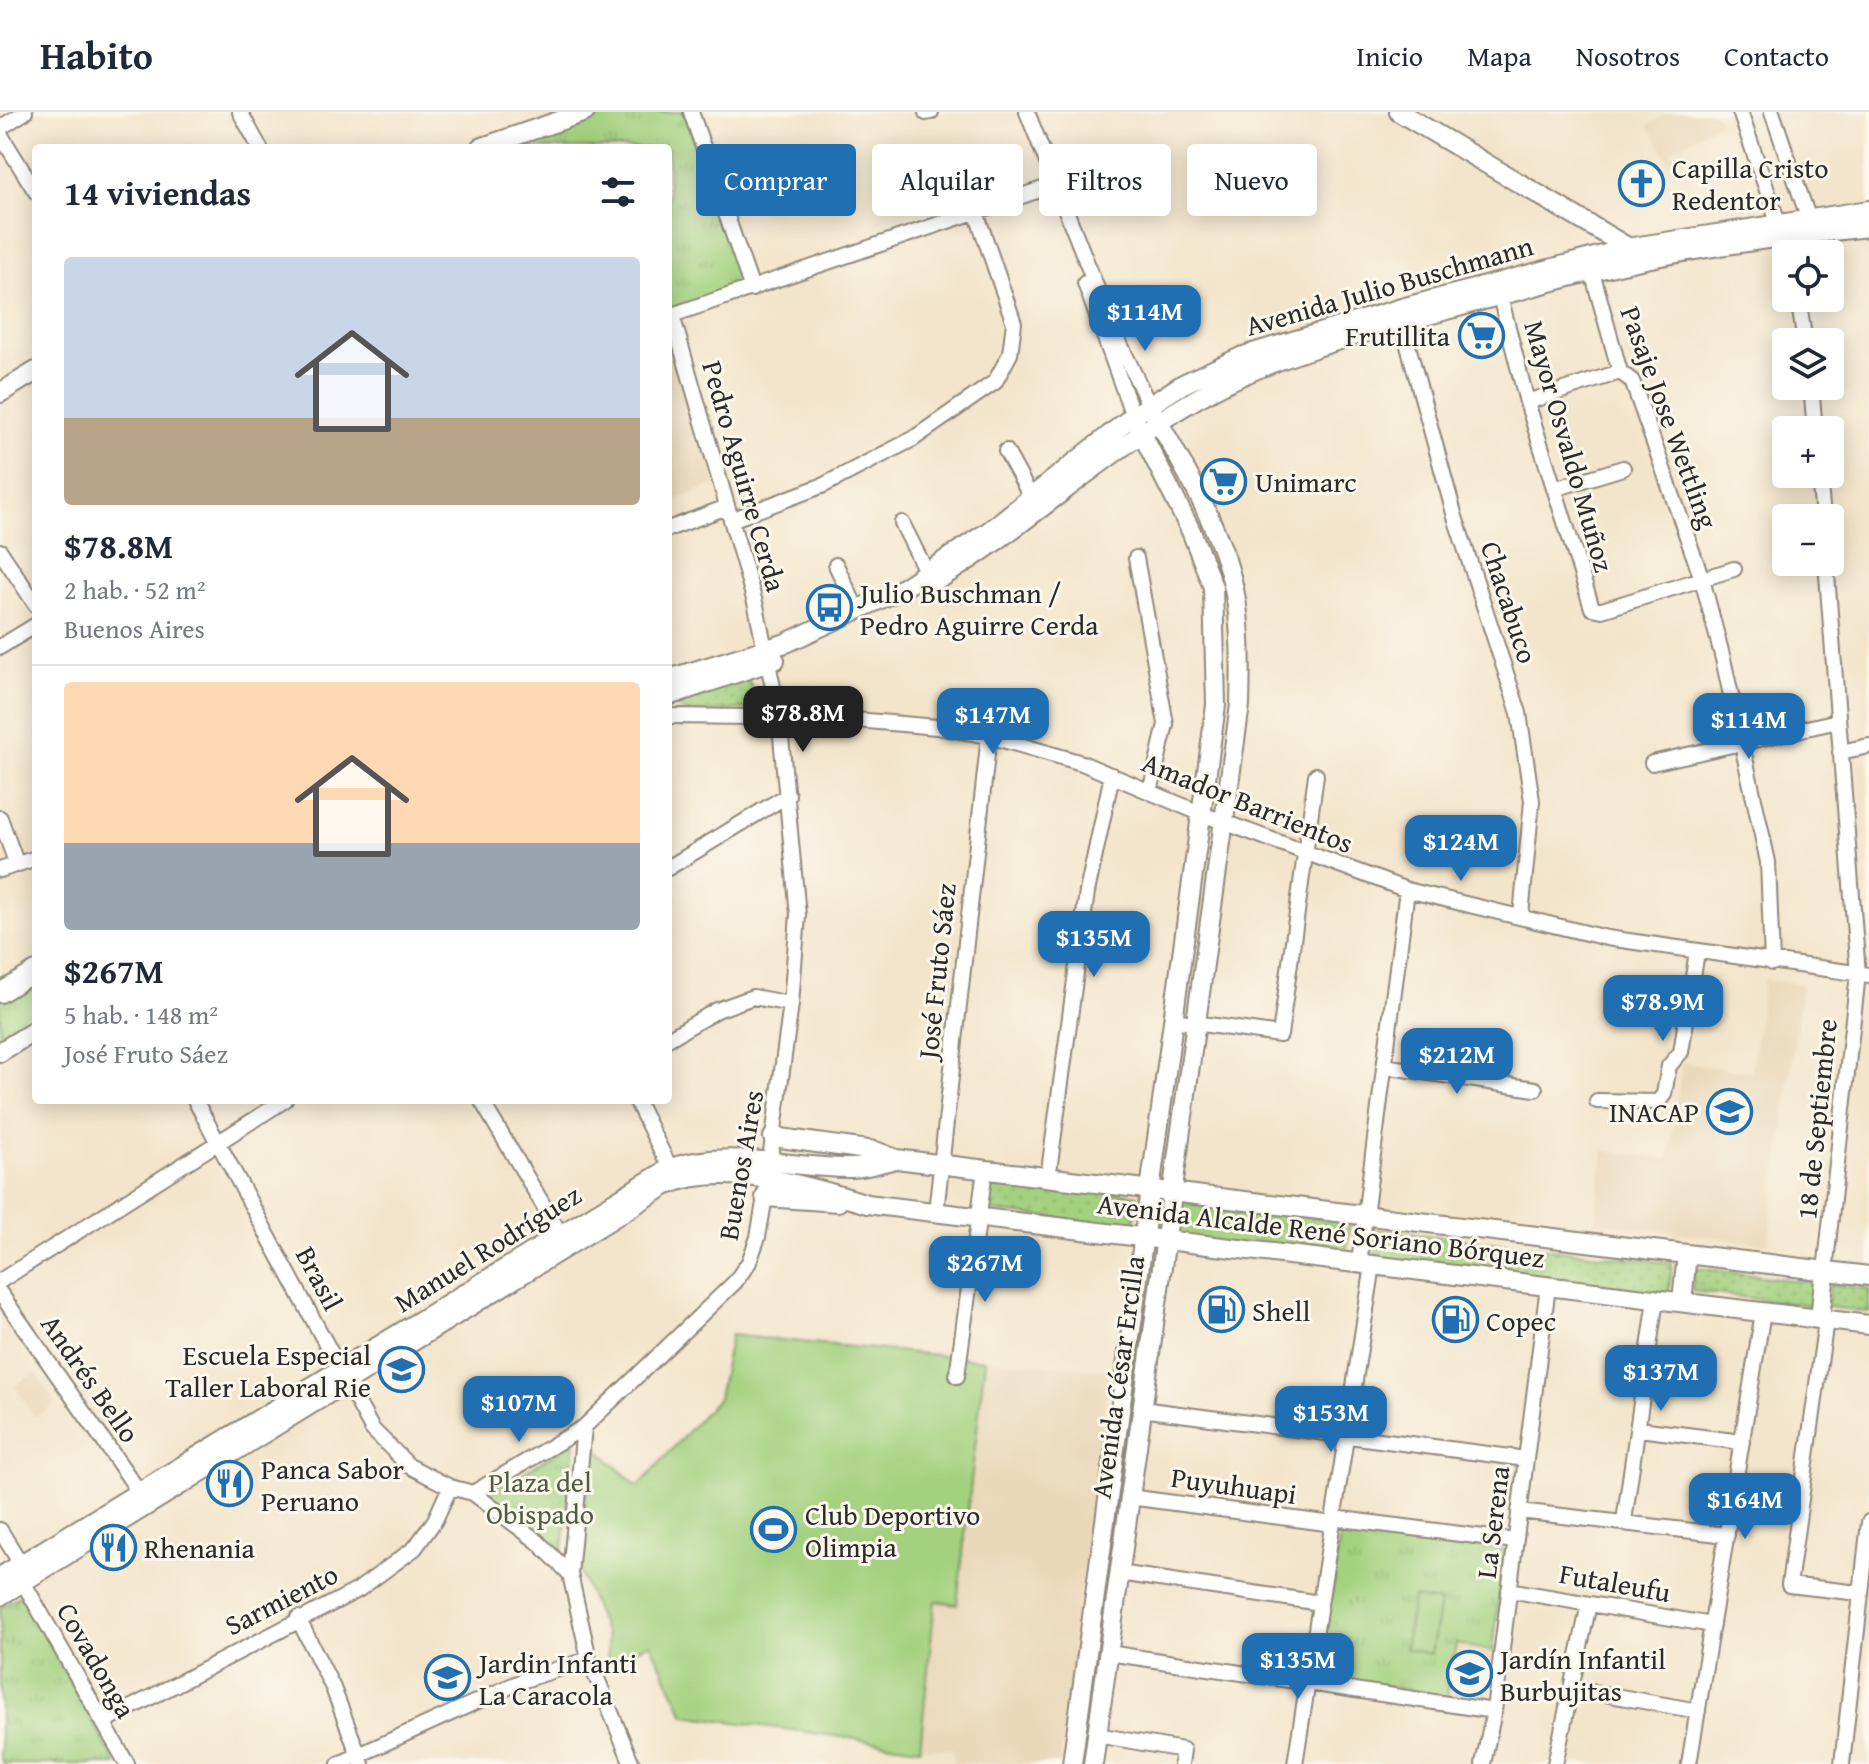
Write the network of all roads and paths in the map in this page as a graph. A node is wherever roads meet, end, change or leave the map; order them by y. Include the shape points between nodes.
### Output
1 (25, 112) edge
2 (240, 112) edge
3 (585, 112) edge
4 (691, 112) edge
5 (1027, 112) edge
6 (1399, 112) edge
7 (1740, 112) edge
8 (1772, 112) edge
9 (0, 128) edge
10 (0, 134) edge
11 (258, 144) edge
12 (492, 144) edge
13 (1039, 144) edge
14 (32, 186) edge
15 (1869, 210) edge
16 (964, 216) edge
17 (977, 216) edge
18 (1067, 216) edge
19 (1808, 217) junction
20 (1069, 221) junction
21 (1869, 227) edge
22 (1784, 237) edge
23 (1635, 254) junction
24 (1592, 272) junction
25 (752, 289) junction
26 (1500, 296) junction
27 (672, 314) edge
28 (1399, 316) junction
29 (672, 322) edge
30 (1620, 372) junction
31 (32, 373) edge
32 (0, 393) edge
33 (1527, 402) junction
34 (1154, 413) junction
35 (1137, 425) junction
36 (1006, 451) dead end
37 (1623, 468) dead end
38 (1554, 489) junction
39 (1031, 497) junction
40 (1202, 507) junction
41 (1179, 508) junction
42 (729, 514) junction
43 (902, 523) dead end
44 (672, 528) edge
45 (0, 551) edge
46 (1136, 558) dead end
47 (836, 565) dead end
48 (1734, 569) dead end
49 (927, 573) junction
50 (1827, 576) edge
51 (1702, 579) junction
52 (1213, 587) junction
53 (1234, 592) junction
54 (32, 599) edge
55 (858, 612) junction
56 (32, 627) edge
57 (0, 647) edge
58 (769, 658) junction
59 (672, 678) edge
60 (672, 694) edge
61 (1216, 695) junction
62 (1240, 695) junction
63 (672, 716) edge
64 (779, 716) junction
65 (1838, 721) junction
66 (989, 736) junction
67 (1741, 743) junction
68 (1869, 746) edge
69 (1840, 752) junction
70 (1652, 763) dead end
71 (1112, 775) junction
72 (1316, 775) dead end
73 (1150, 792) junction
74 (788, 795) junction
75 (1202, 814) junction
76 (0, 818) edge
77 (1223, 821) junction
78 (1303, 854) junction
79 (32, 859) edge
80 (17, 865) junction
81 (672, 866) edge
82 (0, 870) edge
83 (1407, 890) junction
84 (1521, 916) junction
85 (1697, 952) junction
86 (1772, 963) junction
87 (32, 973) edge
88 (1864, 975) edge
89 (0, 993) edge
90 (791, 1004) junction
91 (1173, 1020) junction
92 (1194, 1022) junction
93 (32, 1032) edge
94 (672, 1037) edge
95 (0, 1052) edge
96 (1384, 1066) junction
97 (1535, 1089) dead end
98 (1597, 1101) dead end
99 (197, 1104) edge
100 (278, 1104) edge
101 (483, 1104) edge
102 (638, 1104) edge
103 (773, 1137) junction
104 (217, 1141) junction
105 (896, 1159) junction
106 (770, 1160) junction
107 (941, 1165) junction
108 (670, 1168) junction
109 (985, 1170) junction
110 (1048, 1178) junction
111 (766, 1189) junction
112 (1149, 1190) junction
113 (1171, 1192) junction
114 (867, 1204) joint
115 (936, 1212) junction
116 (1365, 1216) junction
117 (977, 1217) junction
118 (561, 1235) junction
119 (1143, 1237) junction
120 (1164, 1240) junction
121 (1687, 1254) junction
122 (1366, 1264) junction
123 (1825, 1271) junction
124 (1869, 1276) edge
125 (0, 1281) edge
126 (1548, 1286) junction
127 (0, 1293) edge
128 (1656, 1299) junction
129 (1682, 1302) junction
130 (1763, 1312) junction
131 (1823, 1319) junction
132 (1869, 1325) edge
133 (957, 1376) dead end
134 (344, 1377) junction
135 (1141, 1409) junction
136 (584, 1427) junction
137 (1639, 1429) junction
138 (1346, 1437) junction
139 (1742, 1442) junction
140 (1526, 1459) junction
141 (450, 1487) junction
142 (140, 1493) junction
143 (473, 1493) junction
144 (1129, 1497) junction
145 (1519, 1511) junction
146 (1333, 1521) junction
147 (1624, 1521) junction
148 (1869, 1522) edge
149 (0, 1530) edge
150 (1727, 1535) junction
151 (1515, 1541) junction
152 (22, 1573) junction
153 (1119, 1573) junction
154 (570, 1574) junction
155 (0, 1577) edge
156 (1509, 1590) junction
157 (1859, 1593) junction
158 (0, 1596) edge
159 (1320, 1603) junction
160 (1589, 1604) junction
161 (298, 1618) junction
162 (1712, 1625) junction
163 (1862, 1636) edge
164 (1108, 1653) junction
165 (589, 1659) junction
166 (1308, 1683) junction
167 (1571, 1688) junction
168 (1494, 1711) junction
169 (1698, 1711) junction
170 (103, 1722) junction
171 (1097, 1735) junction
172 (1182, 1757) edge
173 (360, 1760) edge
174 (127, 1764) edge
175 (339, 1764) edge
176 (632, 1764) edge
177 (1072, 1764) edge
178 (1093, 1764) edge
179 (1295, 1764) edge
180 (1483, 1764) edge
181 (1555, 1764) edge
182 (1689, 1764) edge
183 (1842, 1764) edge

1 - 9 street
2 - 11 street
3 - 12 main road
4 - 25 street
5 - 13 street, Avenida César Ercilla
6 - 23 main road
7 - 22 street
8 - 19 street
10 - 14 street
15 - 19 main road, Avenida Julio Buschmann
16 - 25 street
17 - 42 street via 1014,323 1010,354 995,382 913,439 824,485
18 - 20 street, Avenida César Ercilla
19 - 22 main road, Avenida Julio Buschmann
20 - 34 street, Avenida César Ercilla
20 - 35 street, Avenida César Ercilla via 1087,290
21 - 22 main road, Avenida Julio Buschmann
22 - 23 main road, Avenida Julio Buschmann
23 - 24 main road, Avenida Julio Buschmann
23 - 28 main road, Avenida Julio Buschmann
24 - 26 main road, Avenida Julio Buschmann
24 - 30 street, Pasaje Jose Wettling
25 - 27 street
26 - 28 main road, Avenida Julio Buschmann
26 - 33 street, Mayor Osvaldo Muñoz
28 - 34 main road, Avenida Julio Buschmann via 1243,356
28 - 84 street, Chacabuco via 1455,517 1519,713 1532,801
29 - 42 street, Pedro Aguirre Cerda
30 - 33 street
30 - 51 street, Pasaje Jose Wettling via 1632,381
31 - 32 main road
33 - 38 street, Mayor Osvaldo Muñoz
34 - 35 main road, Avenida Julio Buschmann
34 - 40 main road, Avenida César Ercilla
35 - 39 main road, Avenida Julio Buschmann
35 - 41 main road, Avenida César Ercilla
35 - 58 main road, Avenida Julio Buschmann via 963,565 857,624
36 - 39 street
37 - 38 street
38 - 51 street, Mayor Osvaldo Muñoz via 1592,608 1602,610
39 - 49 main road, Avenida Julio Buschmann
40 - 41 main road
40 - 53 main road, Avenida César Ercilla
41 - 52 main road, Avenida César Ercilla
42 - 44 street
42 - 58 street, Pedro Aguirre Cerda
43 - 49 street
45 - 54 street
46 - 73 street via 1166,724
47 - 55 street
48 - 51 street
49 - 55 main road, Avenida Julio Buschmann
50 - 65 street, 18 de Septiembre
51 - 67 street, Pasaje Jose Wettling
52 - 53 main road
52 - 61 main road, Avenida César Ercilla
53 - 62 main road, Avenida César Ercilla
55 - 58 main road, Avenida Julio Buschmann
56 - 57 street
58 - 59 main road
58 - 60 main road
58 - 64 street, Buenos Aires via 782,698
61 - 62 main road via 1225,688
61 - 75 main road, Avenida César Ercilla
62 - 77 main road, Avenida César Ercilla
63 - 64 street, Amador Barrientos
64 - 66 street, Amador Barrientos via 910,724
64 - 74 street, Buenos Aires
65 - 67 street
65 - 69 street, 18 de Septiembre
66 - 71 street, Amador Barrientos
66 - 107 street, José Fruto Sáez
67 - 70 street
67 - 86 street, Pasaje Jose Wettling via 1768,862
68 - 69 street
69 - 88 street, 18 de Septiembre
71 - 73 street, Amador Barrientos
71 - 110 street via 1087,892
72 - 78 street
73 - 75 street, Amador Barrientos
74 - 81 street
74 - 90 street, Buenos Aires via 798,915
75 - 77 street, Amador Barrientos
75 - 91 main road, Avenida César Ercilla
76 - 80 street
77 - 78 street, Amador Barrientos
77 - 92 main road, Avenida César Ercilla
78 - 83 street, Amador Barrientos
78 - 92 street via 1280,1035
79 - 80 street
80 - 82 street
83 - 84 street, Amador Barrientos
83 - 96 street
84 - 85 street, Amador Barrientos via 1607,938
85 - 86 street, Amador Barrientos
85 - 98 street via 1681,1052 1669,1066 1664,1094 1647,1104
86 - 88 street, Amador Barrientos
87 - 89 main road
88 - 123 street, 18 de Septiembre
90 - 94 street via 753,997 717,1010
90 - 103 street, Buenos Aires
91 - 92 street
91 - 112 main road, Avenida César Ercilla
92 - 113 main road, Avenida César Ercilla
93 - 95 main road
96 - 97 street
96 - 116 street
99 - 104 street, Brasil
100 - 104 street
101 - 118 street
102 - 108 street
103 - 105 main road via 875,1151
103 - 106 street, Buenos Aires
104 - 125 street
104 - 134 street, Brasil
105 - 106 main road, Avenida Alcalde René Soriano Bórquez via 855,1168
105 - 107 main road, Avenida Alcalde René Soriano Bórquez
106 - 108 main road, Manuel Rodríguez via 699,1160
106 - 111 street, Buenos Aires
107 - 109 main road, Avenida Alcalde René Soriano Bórquez
107 - 115 street, José Fruto Sáez
108 - 118 main road, Manuel Rodríguez
109 - 110 main road, Avenida Alcalde René Soriano Bórquez
109 - 117 street
110 - 112 main road, Avenida Alcalde René Soriano Bórquez
111 - 114 main road, Manuel Rodríguez
111 - 134 main road, Manuel Rodríguez via 704,1174 665,1186
111 - 136 street, Buenos Aires via 753,1250 735,1282
112 - 113 main road, Avenida Alcalde René Soriano Bórquez
112 - 119 main road, Avenida César Ercilla
113 - 116 main road, Avenida Alcalde René Soriano Bórquez
113 - 120 main road, Avenida César Ercilla
114 - 115 main road, Avenida Alcalde René Soriano Bórquez
115 - 117 main road, Avenida Alcalde René Soriano Bórquez
116 - 121 main road, Avenida Alcalde René Soriano Bórquez
116 - 122 street
117 - 119 main road, Avenida Alcalde René Soriano Bórquez
117 - 133 street
118 - 134 main road, Manuel Rodríguez
119 - 120 main road, Avenida Alcalde René Soriano Bórquez
119 - 177 main road, Avenida César Ercilla
120 - 122 main road, Avenida Alcalde René Soriano Bórquez
120 - 135 main road, Avenida César Ercilla
121 - 123 main road, Avenida Alcalde René Soriano Bórquez
121 - 129 main road
122 - 126 main road, Avenida Alcalde René Soriano Bórquez
122 - 138 street
123 - 124 main road, Avenida Alcalde René Soriano Bórquez
123 - 131 main road
126 - 128 main road, Avenida Alcalde René Soriano Bórquez
126 - 140 street, La Serena
127 - 142 street, Andrés Bello
128 - 129 main road, Avenida Alcalde René Soriano Bórquez
128 - 137 street
129 - 130 main road, Avenida Alcalde René Soriano Bórquez
130 - 131 main road, Avenida Alcalde René Soriano Bórquez
130 - 139 street
131 - 132 main road, Avenida Alcalde René Soriano Bórquez
131 - 157 street via 1789,1585
134 - 141 street, Brasil via 388,1449
134 - 142 main road, Manuel Rodríguez
134 - 152 main road, Manuel Rodríguez
135 - 138 street
135 - 144 main road, Avenida César Ercilla
136 - 143 street, Buenos Aires
136 - 154 street
137 - 139 street
137 - 147 street
138 - 140 street
138 - 146 street
139 - 150 street
140 - 145 street, La Serena
141 - 143 street, Brasil
141 - 161 street, Sarmiento via 415,1548 358,1590
142 - 152 main road, Manuel Rodríguez
143 - 154 street, Brasil via 537,1541
144 - 146 street, Puyuhuapi
144 - 153 main road, Avenida César Ercilla
145 - 147 street
145 - 151 street, La Serena
146 - 151 street, Puyuhuapi
146 - 159 street
147 - 150 street
148 - 157 street
149 - 152 street, Covadonga
150 - 162 street
151 - 156 street, La Serena
152 - 155 main road, Manuel Rodríguez
152 - 158 main road, Manuel Rodríguez
152 - 170 street, Covadonga
153 - 159 street
153 - 164 main road, Avenida César Ercilla
154 - 165 street
156 - 160 street, Futaleufu
156 - 168 street, La Serena
157 - 163 street
159 - 166 street
160 - 162 street, Futaleufu
160 - 167 street
161 - 170 street, Sarmiento
161 - 173 street via 333,1688
162 - 169 street
163 - 183 street
164 - 166 street
164 - 171 main road, Avenida César Ercilla
165 - 173 street via 524,1680
165 - 176 street
166 - 168 street
166 - 179 street
167 - 169 street
167 - 181 street
168 - 180 street, La Serena
169 - 182 street
170 - 174 street, Covadonga
171 - 172 street
171 - 178 main road, Avenida César Ercilla
173 - 175 street

